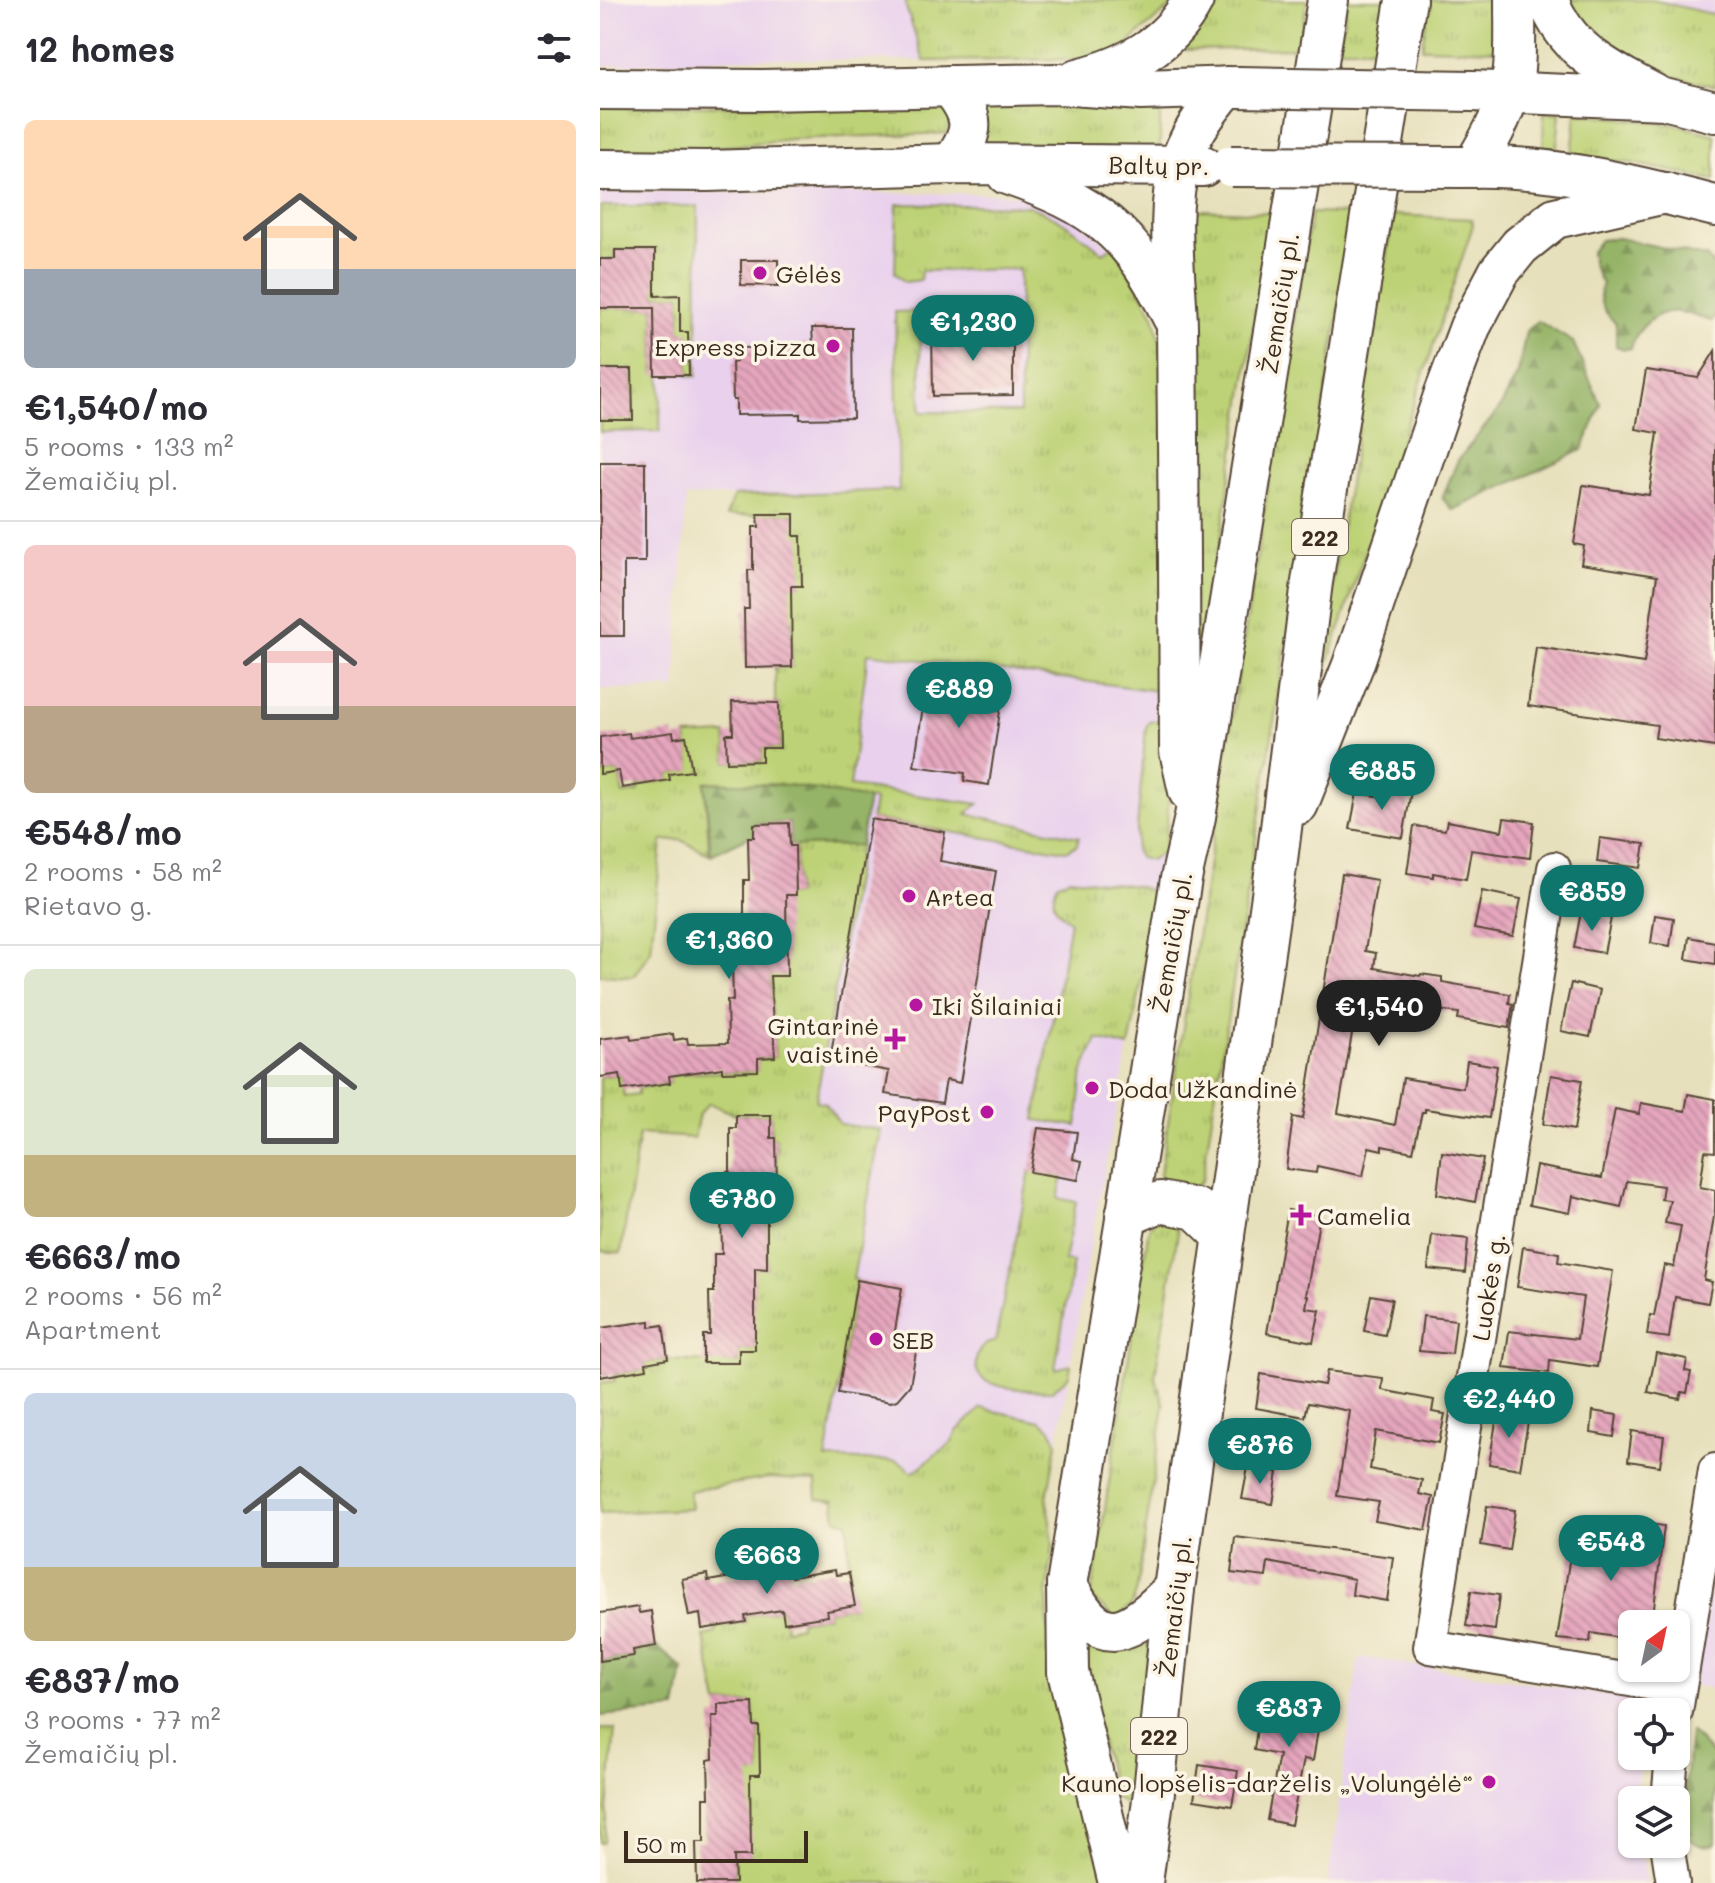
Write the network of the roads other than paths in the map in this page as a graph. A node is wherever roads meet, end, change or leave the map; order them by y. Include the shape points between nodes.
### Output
1 (1193, 0) edge
2 (1328, 0) edge
3 (1406, 0) edge
4 (1515, 0) edge
5 (1548, 0) edge
6 (1058, 84) junction
7 (950, 86) junction
8 (1233, 87) junction
9 (600, 89) edge
10 (1491, 92) junction
11 (1664, 99) junction
12 (1715, 112) edge
13 (966, 164) junction
14 (1179, 166) junction
15 (1468, 167) junction
16 (600, 170) edge
17 (1665, 193) junction
18 (1715, 206) edge
19 (1177, 325) junction
20 (1195, 817) junction
21 (1277, 860) junction
22 (1554, 868) dead end
23 (1126, 1216) junction
24 (1224, 1236) junction
25 (1715, 1470) edge
26 (1067, 1585) junction
27 (1174, 1589) junction
28 (1668, 1698) edge
29 (1677, 1698) edge
30 (1669, 1858) edge
31 (1119, 1883) edge
32 (1142, 1883) edge
33 (1673, 1883) edge

1 - 6 main road via 1151,50 1111,69
2 - 20 main road, Žemaičių pl.
3 - 21 main road, Žemaičių pl. / 222 via 1312,582
4 - 10 main road via 1514,68
5 - 11 main road via 1574,45
6 - 7 main road
6 - 8 main road via 1141,90
7 - 9 main road
7 - 13 main road via 970,120
8 - 10 main road, bridge
8 - 14 main road via 1207,110
10 - 11 main road
10 - 15 main road via 1490,140
11 - 12 main road
13 - 14 main road, Baltų pr.
13 - 16 main road, Baltų pr.
13 - 19 main road via 1034,183 1100,216 1133,249
14 - 15 main road, Baltų pr., bridge
14 - 19 main road via 1173,208
15 - 17 main road, Baltų pr. via 1561,173
17 - 18 main road, Baltų pr.
17 - 21 main road via 1555,218 1520,246 1499,272 1470,327 1353,665
19 - 20 main road via 1180,751
20 - 23 main road, Žemaičių pl.
21 - 24 main road, Žemaičių pl. / 222
22 - 28 street, Luokės g. via 1430,1647
23 - 24 main road via 1160,1202 1184,1206 1196,1209
23 - 26 main road, Žemaičių pl.
24 - 27 main road, Žemaičių pl. / 222
25 - 29 street
26 - 27 main road via 1079,1608 1111,1630 1140,1622
26 - 31 main road, Žemaičių pl. via 1068,1672
27 - 32 main road, Žemaičių pl. / 222
30 - 33 street

